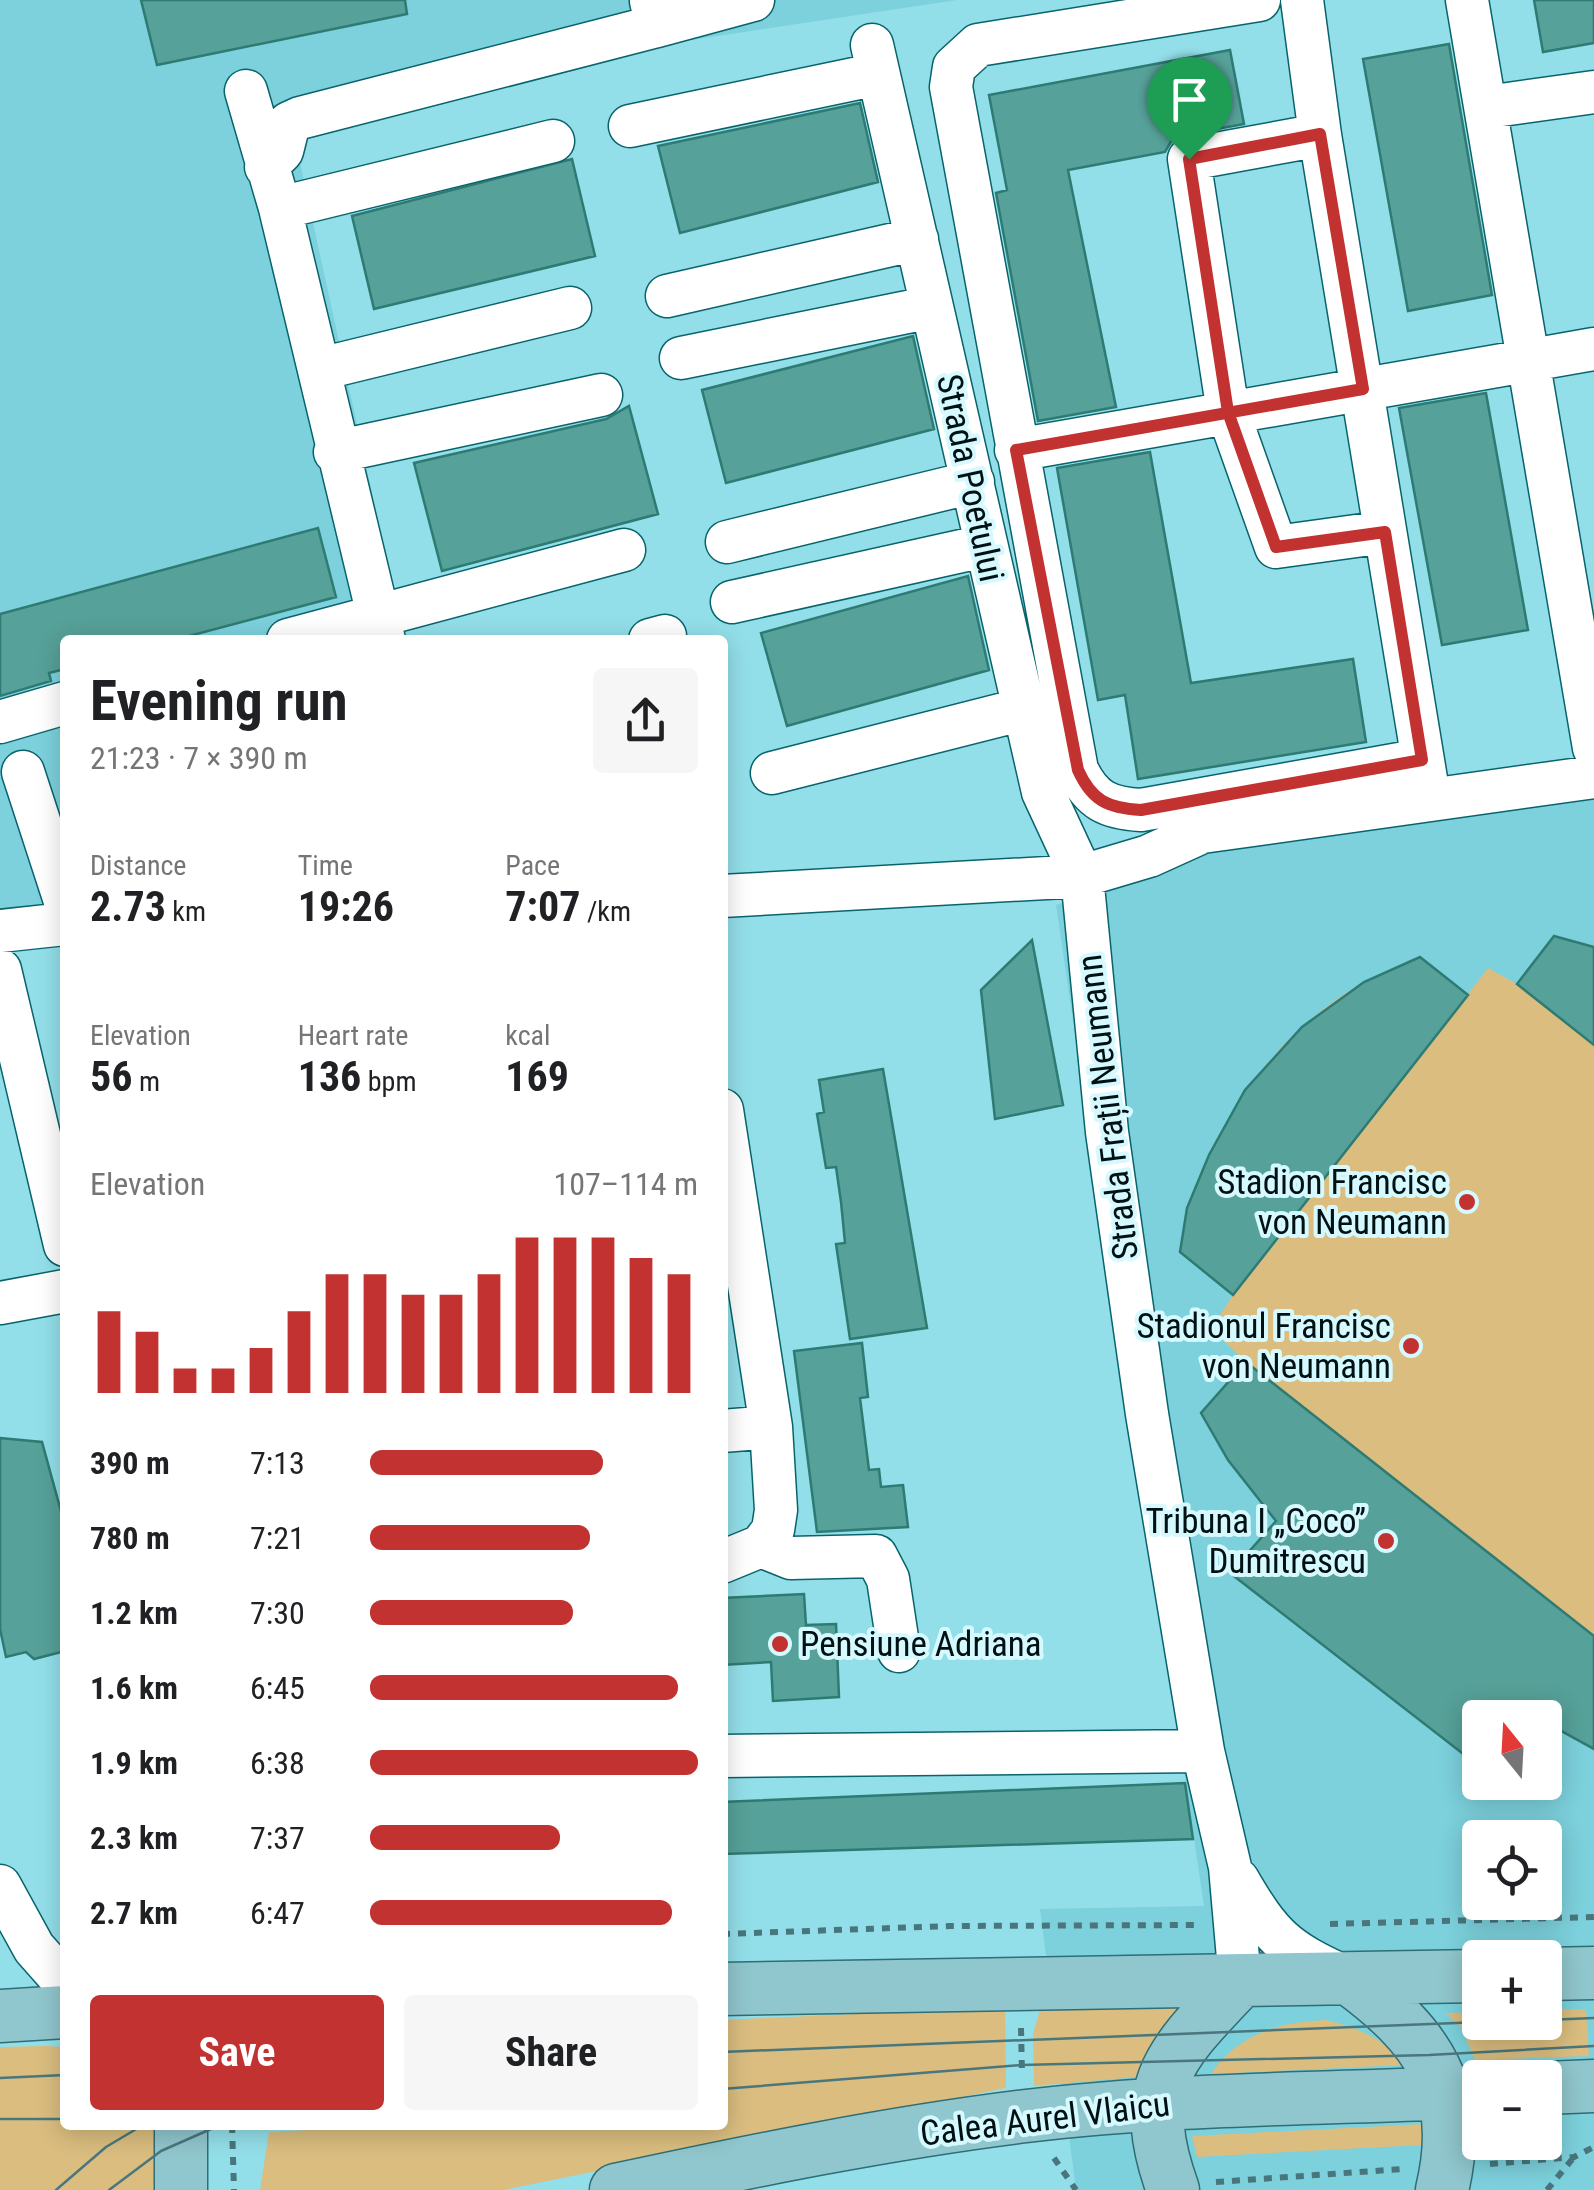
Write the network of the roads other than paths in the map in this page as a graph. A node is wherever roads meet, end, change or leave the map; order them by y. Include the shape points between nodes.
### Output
1 (753, 0) edge
2 (1259, 0) edge
3 (1302, 0) edge
4 (1467, 0) edge
5 (654, 13) edge
6 (246, 91) dead end
7 (1594, 92) edge
8 (1487, 108) junction
9 (630, 126) dead end
10 (1320, 134) junction
11 (553, 141) dead end
12 (266, 167) junction
13 (280, 208) junction
14 (918, 240) junction
15 (667, 296) dead end
16 (932, 307) junction
17 (570, 308) dead end
18 (1594, 349) edge
19 (681, 358) dead end
20 (1525, 360) junction
21 (320, 369) junction
22 (1363, 389) junction
23 (602, 395) dead end
24 (1228, 412) junction
25 (1016, 450) junction
26 (336, 452) junction
27 (972, 482) junction
28 (1385, 532) junction
29 (727, 542) dead end
30 (984, 546) junction
31 (624, 550) dead end
32 (1582, 600) edge
33 (732, 602) dead end
34 (380, 627) edge
35 (323, 635) edge
36 (60, 704) edge
37 (1024, 710) junction
38 (0, 722) edge
39 (1592, 728) edge
40 (1422, 760) junction
41 (23, 772) dead end
42 (772, 773) dead end
43 (1594, 777) edge
44 (1429, 803) junction
45 (1082, 876) junction
46 (60, 886) edge
47 (728, 896) edge
48 (60, 925) edge
49 (0, 931) edge
50 (0, 970) edge
51 (728, 1157) edge
52 (60, 1225) edge
53 (60, 1291) edge
54 (0, 1303) edge
55 (771, 1427) junction
56 (728, 1431) edge
57 (742, 1554) edge
58 (899, 1651) dead end
59 (1203, 1752) junction
60 (728, 1756) edge
61 (0, 1886) edge
62 (1251, 1925) junction
63 (1594, 1973) edge
64 (1562, 1974) edge
65 (1462, 1976) edge
66 (60, 1977) edge
67 (1350, 1979) junction
68 (1240, 1981) junction
69 (728, 1989) edge
70 (60, 2012) edge
71 (0, 2016) edge
72 (1594, 2086) edge
73 (1562, 2087) edge
74 (1462, 2091) edge
75 (1462, 2092) edge
76 (1462, 2097) edge
77 (1155, 2104) junction
78 (181, 2130) edge
79 (181, 2190) edge
80 (616, 2190) edge
81 (1173, 2190) edge
82 (1442, 2190) edge

1 - 5 street
2 - 25 street via 978,44 954,67 951,86
3 - 10 street
4 - 8 street
5 - 12 street via 300,118 289,123 282,150
6 - 12 street
7 - 8 street
8 - 20 street
9 - 14 street, Strada Poetului via 875,60
10 - 22 street
10 - 24 street via 1189,159
11 - 13 street
12 - 13 street
13 - 21 street
14 - 15 street
14 - 16 street, Strada Poetului
16 - 19 street
16 - 27 street, Strada Poetului
17 - 21 street
18 - 20 street
20 - 22 street
20 - 32 street
21 - 26 street
22 - 24 street
22 - 28 street
23 - 26 street
24 - 25 street
24 - 28 street via 1276,547
25 - 40 street via 1078,770 1097,800 1141,810
26 - 34 street
27 - 29 street
27 - 30 street, Strada Poetului
28 - 40 street
30 - 33 street
30 - 37 street, Strada Poetului
31 - 34 street
32 - 39 street
34 - 35 street
36 - 38 street
37 - 42 street
37 - 45 street, Strada Poetului via 1043,792
40 - 44 street
41 - 46 street
43 - 44 street
44 - 45 street via 1202,832
45 - 47 street
45 - 59 street, Strada Frații Neumann via 1107,1132
48 - 49 street
50 - 52 street
51 - 55 street
53 - 54 street
55 - 56 street
55 - 57 street via 773,1530
57 - 58 street via 876,1556 888,1579
59 - 60 street
59 - 62 street, Strada Frații Neumann
61 - 66 street via 34,1948
62 - 67 street
62 - 68 street, Strada Frații Neumann
63 - 64 main road
65 - 67 main road
67 - 68 main road
67 - 74 main road via 1412,2032
68 - 69 main road
68 - 77 main road via 1182,2046
70 - 71 main road
72 - 73 main road
75 - 77 main road, Calea Aurel Vlaicu
76 - 82 main road
77 - 80 main road, Calea Aurel Vlaicu via 908,2134
77 - 81 main road via 1157,2138
78 - 79 main road

